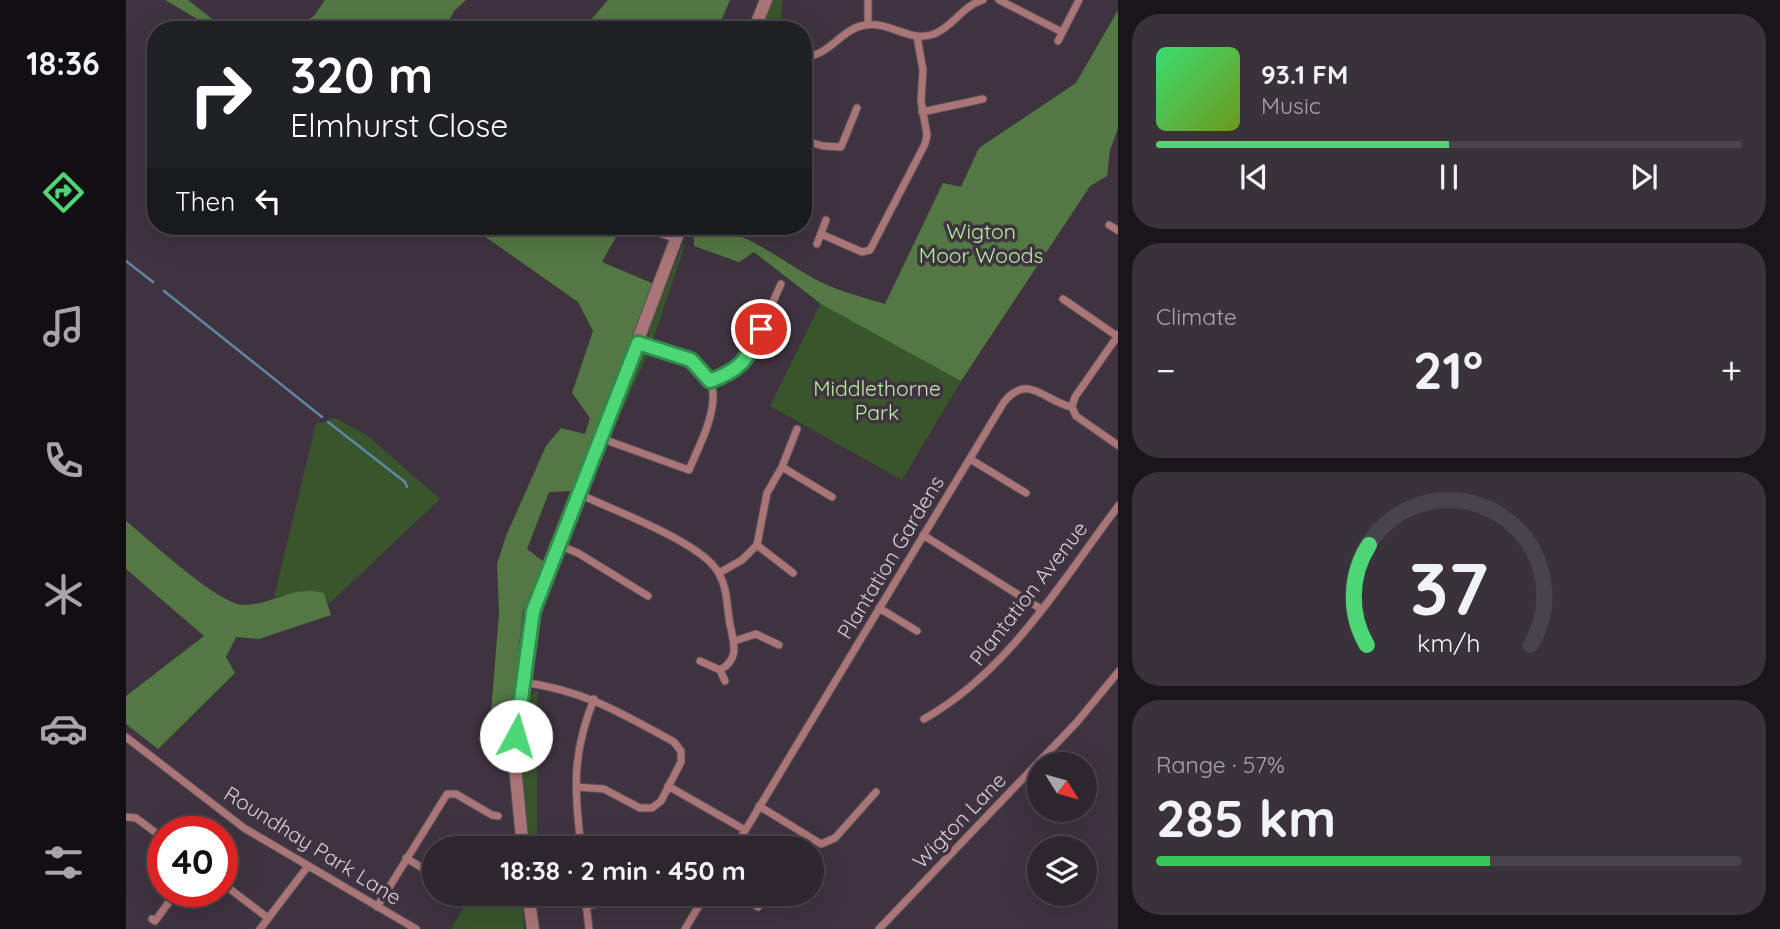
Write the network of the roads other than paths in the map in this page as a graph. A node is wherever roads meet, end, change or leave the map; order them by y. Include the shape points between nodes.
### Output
1 (766, 0) edge
2 (868, 0) edge
3 (983, 0) edge
4 (999, 0) edge
5 (1080, 0) edge
6 (758, 21) edge
7 (868, 25) junction
8 (1062, 32) junction
9 (917, 37) junction
10 (1058, 41) dead end
11 (812, 55) edge
12 (983, 99) dead end
13 (857, 108) dead end
14 (922, 111) junction
15 (812, 143) edge
16 (826, 220) dead end
17 (1109, 225) dead end
18 (1118, 231) edge
19 (821, 234) junction
20 (665, 235) edge
21 (678, 235) edge
22 (676, 239) junction
23 (817, 244) dead end
24 (781, 284) dead end
25 (1062, 299) dead end
26 (1118, 335) edge
27 (638, 343) junction
28 (710, 381) junction
29 (1072, 407) junction
30 (797, 429) dead end
31 (599, 437) junction
32 (1118, 446) edge
33 (970, 459) junction
34 (782, 467) junction
35 (1026, 493) dead end
36 (578, 494) junction
37 (832, 497) dead end
38 (1118, 505) edge
39 (923, 536) junction
40 (558, 545) junction
41 (757, 545) junction
42 (719, 573) junction
43 (793, 573) dead end
44 (648, 596) dead end
45 (879, 608) junction
46 (1041, 608) junction
47 (917, 631) dead end
48 (734, 640) junction
49 (779, 645) dead end
50 (699, 661) dead end
51 (720, 670) junction
52 (1118, 671) edge
53 (725, 681) dead end
54 (521, 682) junction
55 (594, 699) junction
56 (924, 719) dead end
57 (126, 737) edge
58 (668, 786) junction
59 (576, 787) junction
60 (876, 792) dead end
61 (760, 806) junction
62 (498, 816) dead end
63 (126, 817) edge
64 (147, 826) edge
65 (745, 830) junction
66 (522, 836) edge
67 (580, 836) edge
68 (742, 836) edge
69 (406, 858) junction
70 (308, 866) junction
71 (422, 868) edge
72 (238, 895) edge
73 (530, 906) edge
74 (586, 906) edge
75 (699, 906) edge
76 (165, 907) edge
77 (377, 907) junction
78 (268, 918) junction
79 (152, 919) dead end
80 (260, 929) edge
81 (416, 929) edge
82 (533, 929) edge
83 (589, 929) edge
84 (685, 929) edge
85 (879, 929) edge

1 - 6 street
2 - 7 street
3 - 9 street via 970,5 944,29
4 - 8 street
5 - 8 street
7 - 9 street
7 - 11 street via 851,30
8 - 10 street
9 - 14 street via 923,70
12 - 14 street
13 - 15 street via 841,147
14 - 19 street via 925,144 870,250 862,252
16 - 19 street
17 - 18 street
19 - 23 street
20 - 22 street
21 - 22 street
22 - 27 street
24 - 28 street via 747,359 730,374
25 - 26 street
26 - 29 street
27 - 28 street via 691,360
27 - 31 street
28 - 31 street via 712,413 689,470
29 - 32 street, Plantation Gardens via 1076,416
29 - 33 street, Plantation Gardens via 1033,388 1012,393
30 - 34 street
31 - 36 street
33 - 35 street
33 - 39 street, Plantation Gardens
34 - 37 street
34 - 41 street via 767,493
36 - 40 street
36 - 42 street via 680,541
38 - 46 street, Plantation Avenue
39 - 45 street, Plantation Gardens
39 - 46 street
40 - 44 street
40 - 54 street via 533,611
41 - 42 street
41 - 43 street
42 - 48 street
45 - 47 street
45 - 61 street, Plantation Gardens
46 - 56 street, Plantation Avenue via 973,687
48 - 49 street via 756,634
48 - 51 street via 733,656
50 - 51 street
51 - 53 street
52 - 85 street, Wigton Lane via 1069,732
54 - 55 street via 559,687
54 - 66 street via 514,756
55 - 58 street via 679,746 681,762
55 - 59 street via 578,745
57 - 70 street, Roundhay Park Lane via 244,828
58 - 59 street via 657,805 646,809 604,789
58 - 65 street
59 - 67 street
60 - 61 street via 826,843 816,843
61 - 65 street, Plantation Gardens
62 - 69 street via 456,794 447,794
63 - 64 street
65 - 68 street, Plantation Gardens
69 - 71 street
69 - 77 street
70 - 77 street, Roundhay Park Lane
70 - 78 street
72 - 78 street
73 - 82 street
74 - 83 street
75 - 84 street
76 - 79 street
77 - 81 street, Roundhay Park Lane
78 - 80 street

